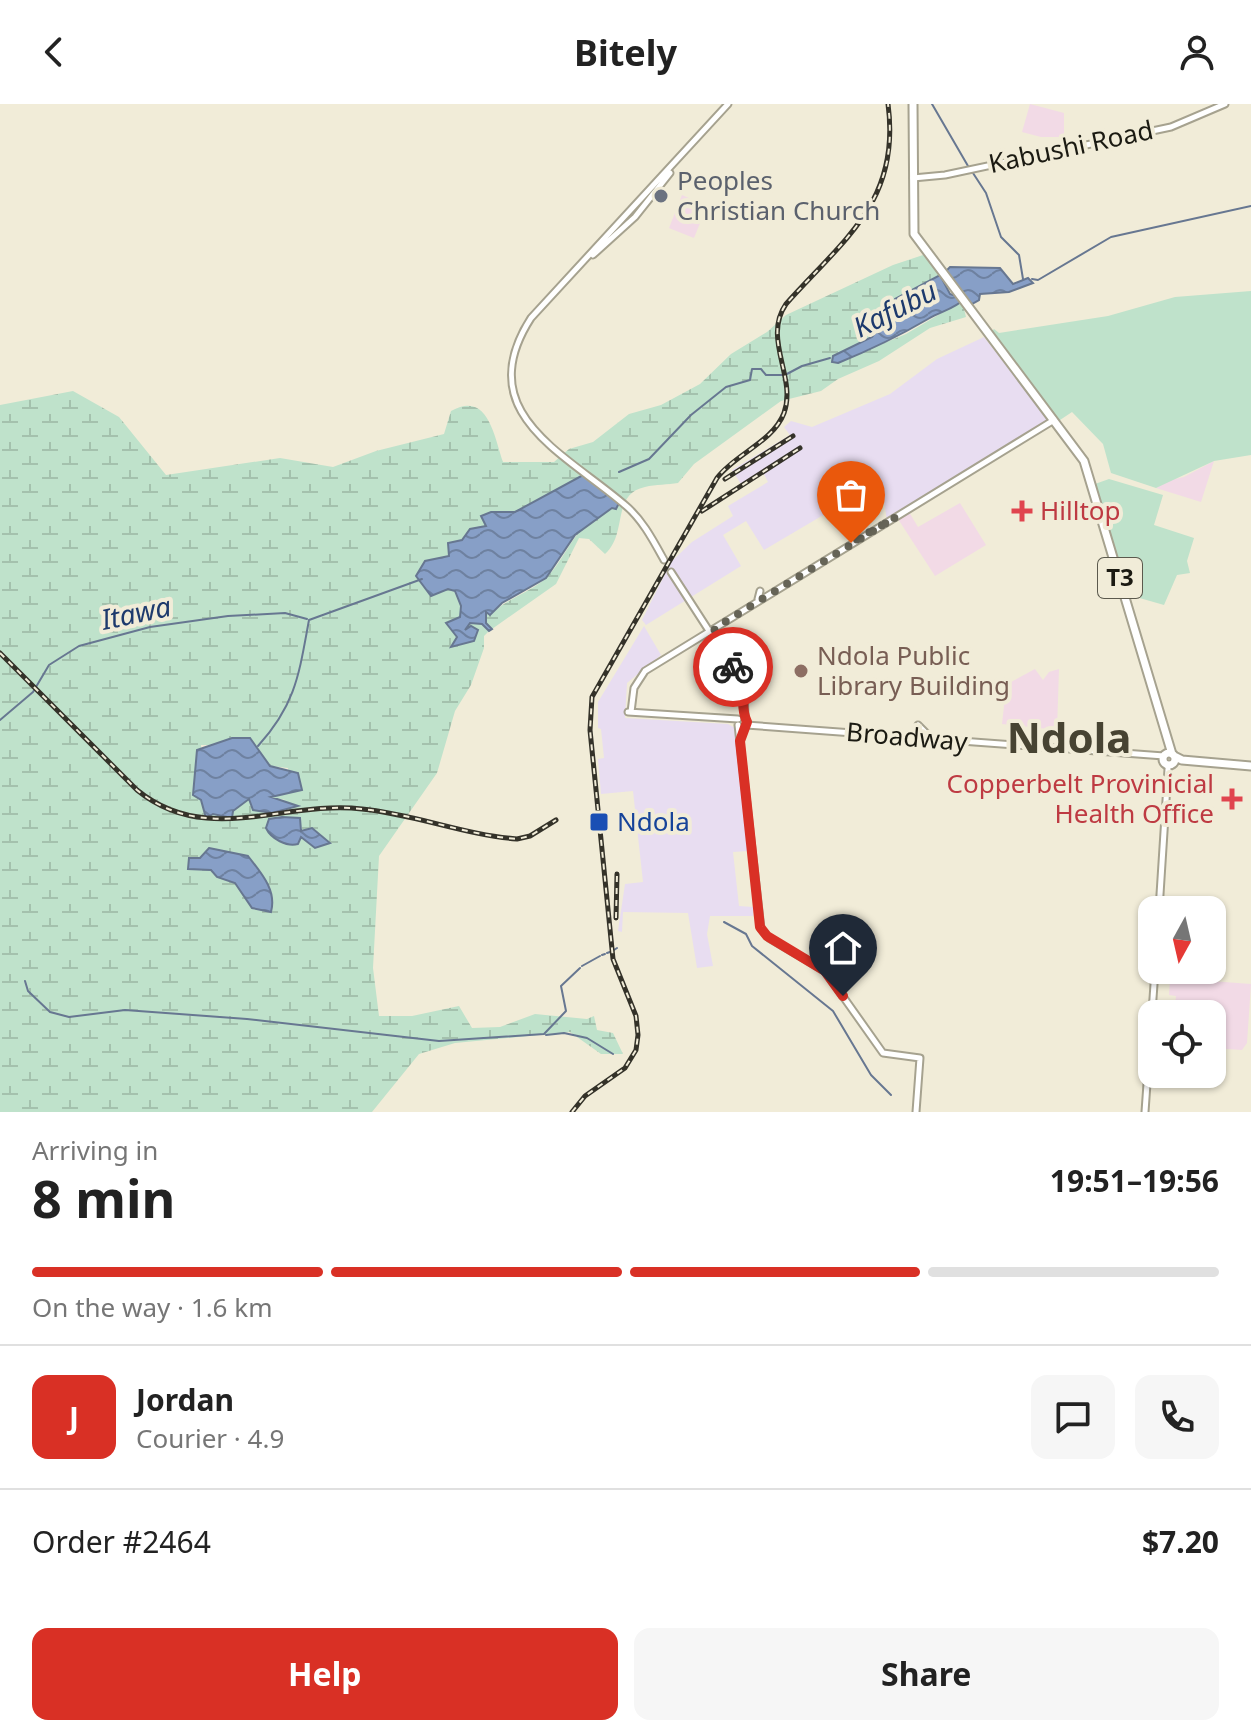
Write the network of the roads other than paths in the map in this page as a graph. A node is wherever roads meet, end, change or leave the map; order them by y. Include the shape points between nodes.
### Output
1 (728, 104) edge
2 (913, 104) edge
3 (1225, 104) edge
4 (913, 178) junction
5 (1054, 420) junction
6 (664, 560) dead end
7 (671, 572) dead end
8 (708, 629) junction
9 (653, 664) junction
10 (741, 723) junction
11 (918, 725) dead end
12 (931, 738) junction
13 (1169, 760) junction
14 (1251, 766) edge
15 (1160, 896) edge
16 (1154, 984) edge
17 (916, 1112) edge
18 (1145, 1112) edge

1 - 6 main road via 524,328 512,371 520,412 537,435 635,514
2 - 4 highway, T3
3 - 4 main road, Kabushi Road via 1171,127
4 - 5 highway, T3 via 914,234
5 - 8 main road
5 - 13 highway, T3 via 1084,461 1169,745
7 - 8 main road
8 - 9 main road
8 - 9 main road via 667,661
8 - 10 main road via 743,688
9 - 10 main road via 639,672 629,712
10 - 12 main road, Broadway
10 - 17 main road via 761,929 827,973 883,1053 920,1058
11 - 12 main road
12 - 13 main road, Broadway
13 - 14 highway
13 - 15 main road
16 - 18 main road

